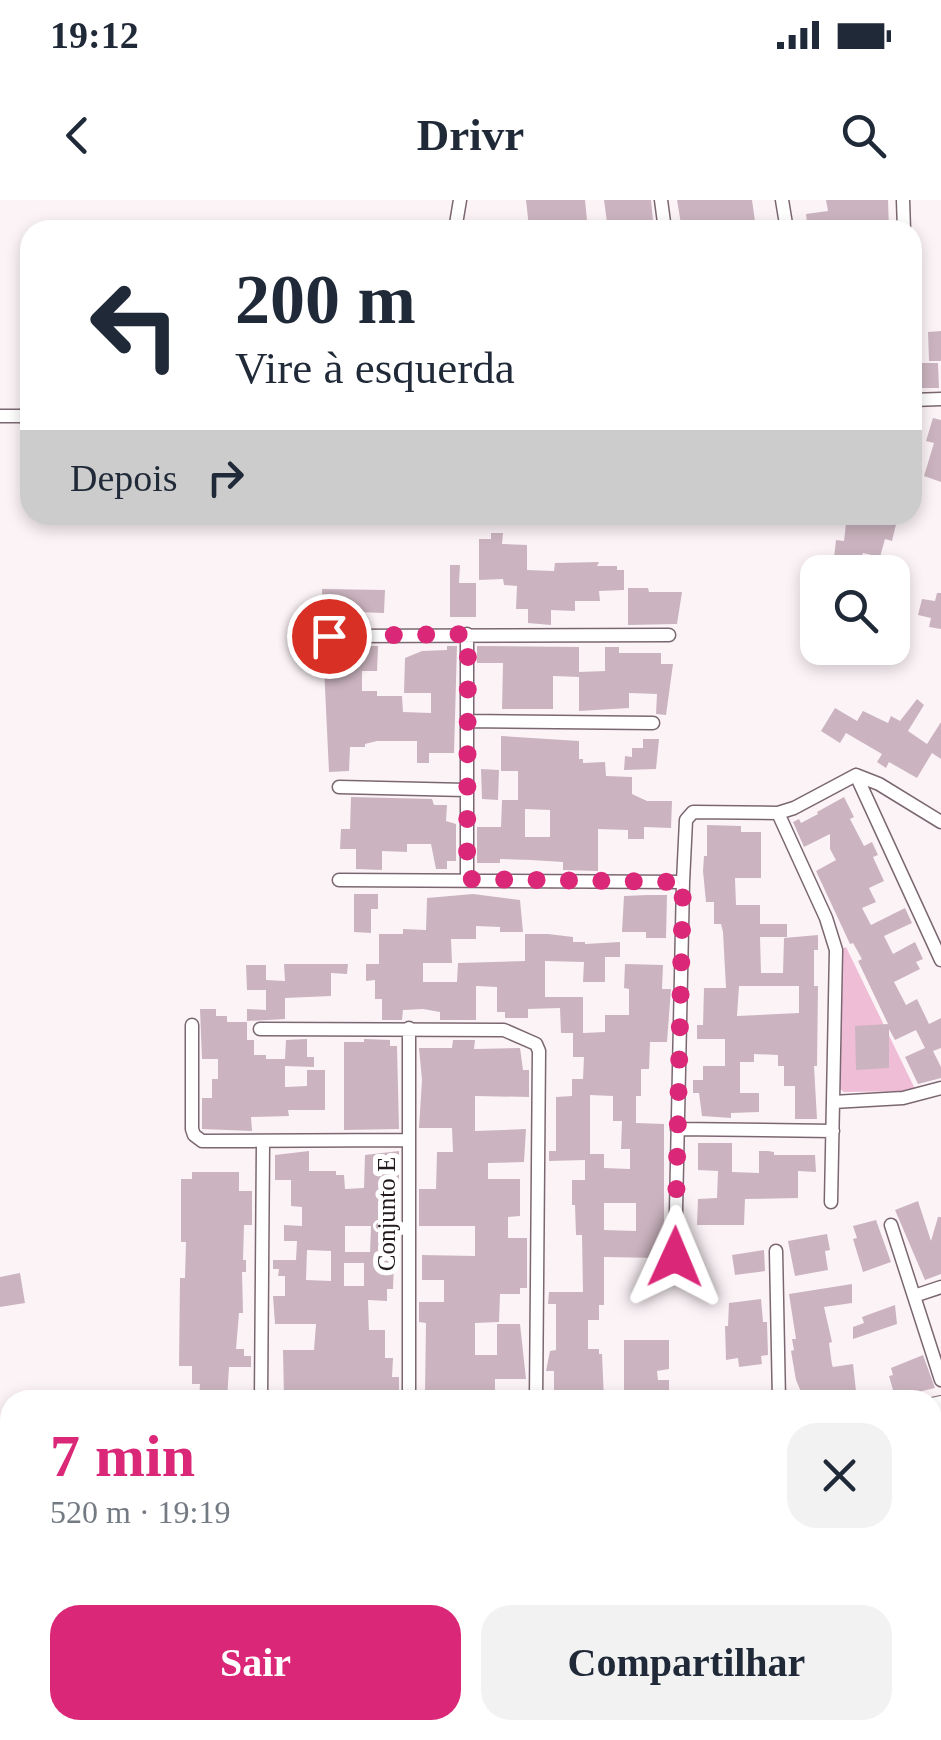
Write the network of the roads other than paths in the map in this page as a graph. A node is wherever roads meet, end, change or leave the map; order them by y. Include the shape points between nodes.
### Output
1 (468, 634) junction
2 (669, 635) dead end
3 (329, 636) dead end
4 (468, 721) junction
5 (653, 723) dead end
6 (856, 775) junction
7 (340, 788) dead end
8 (466, 790) junction
9 (778, 814) junction
10 (941, 822) edge
11 (467, 879) junction
12 (339, 880) dead end
13 (683, 882) junction
14 (940, 957) edge
15 (192, 1025) dead end
16 (409, 1028) junction
17 (260, 1030) dead end
18 (941, 1088) edge
19 (834, 1102) junction
20 (677, 1129) junction
21 (833, 1131) junction
22 (408, 1140) junction
23 (263, 1143) junction
24 (832, 1202) dead end
25 (892, 1225) dead end
26 (776, 1251) dead end
27 (675, 1257) dead end
28 (941, 1287) edge
29 (914, 1296) junction
30 (941, 1380) edge
31 (260, 1390) edge
32 (409, 1390) edge
33 (536, 1390) edge
34 (779, 1390) edge

1 - 2 street
1 - 3 street
1 - 4 street
4 - 5 street
4 - 8 street
6 - 9 street
6 - 10 street
6 - 14 street
7 - 8 street
8 - 11 street
9 - 13 street via 692,812
9 - 19 street via 836,950
11 - 12 street
11 - 13 street
13 - 20 street
15 - 23 street via 194,1135 206,1142
16 - 17 street
16 - 22 street, Conjunto E
16 - 33 street via 504,1030 536,1044
18 - 19 street
19 - 21 street
20 - 21 street
20 - 27 street
21 - 24 street
22 - 23 street
22 - 32 street, Conjunto E
23 - 31 street
25 - 29 street
26 - 34 street
28 - 29 street
29 - 30 street

